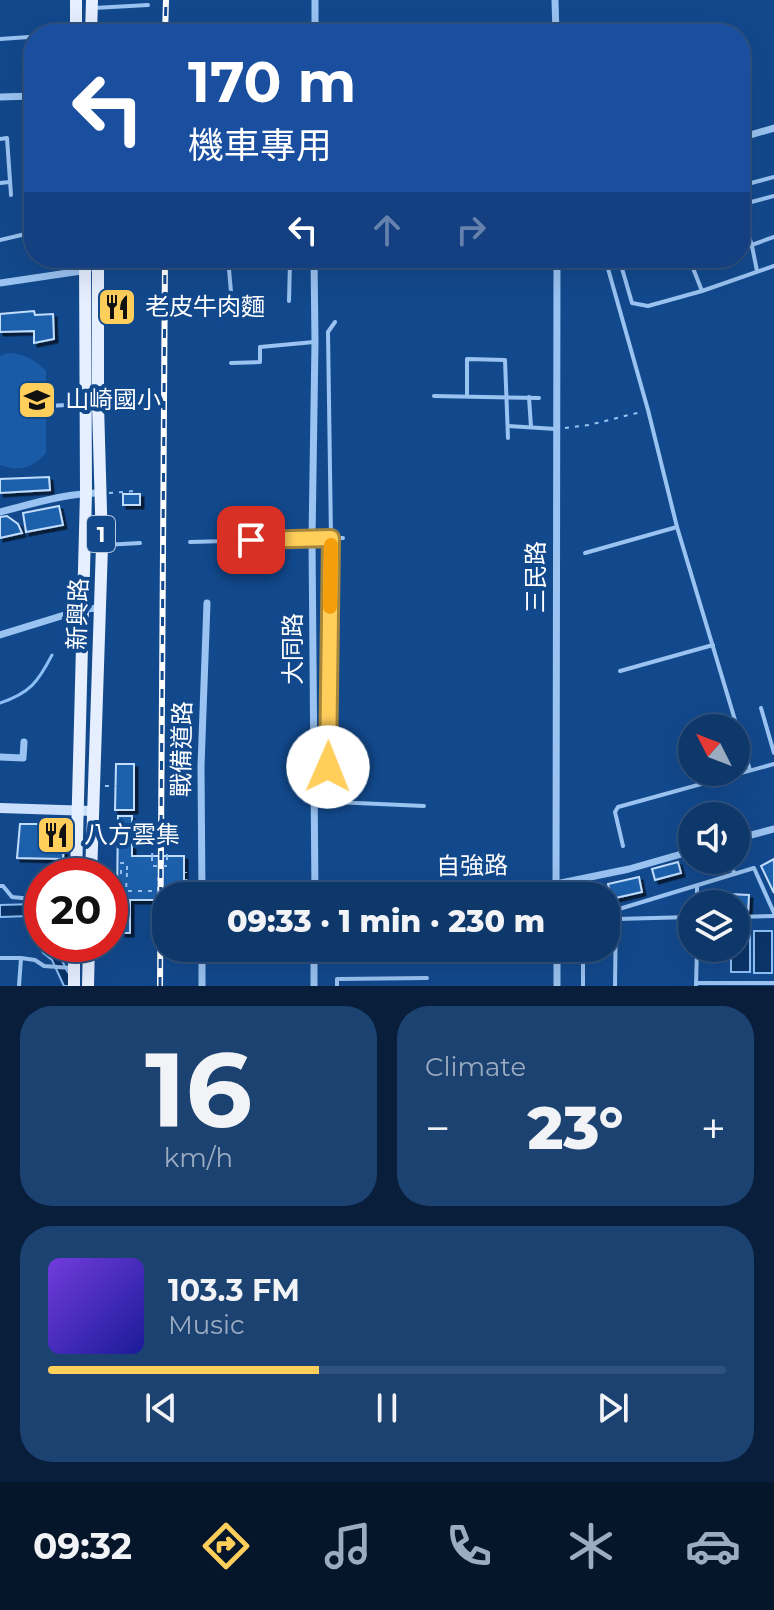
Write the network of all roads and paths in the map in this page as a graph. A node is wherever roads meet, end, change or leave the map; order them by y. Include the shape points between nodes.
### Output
1 (76, 0) edge
2 (315, 0) edge
3 (555, 0) edge
4 (92, 4) edge
5 (148, 5) dead end
6 (76, 24) edge
7 (91, 24) edge
8 (315, 24) edge
9 (556, 24) edge
10 (24, 37) edge
11 (0, 39) edge
12 (24, 96) edge
13 (0, 97) edge
14 (774, 128) edge
15 (750, 135) edge
16 (0, 139) edge
17 (774, 177) edge
18 (10, 182) junction
19 (0, 183) edge
20 (750, 183) edge
21 (11, 195) dead end
22 (774, 196) edge
23 (750, 202) edge
24 (24, 234) edge
25 (774, 237) edge
26 (0, 240) edge
27 (750, 242) edge
28 (752, 246) junction
29 (774, 266) edge
30 (73, 268) edge
31 (92, 268) edge
32 (92, 268) edge
33 (229, 268) edge
34 (288, 268) edge
35 (314, 268) edge
36 (557, 268) edge
37 (608, 268) edge
38 (622, 268) edge
39 (693, 268) edge
40 (757, 271) junction
41 (0, 283) edge
42 (702, 291) junction
43 (231, 292) dead end
44 (289, 301) dead end
45 (335, 322) dead end
46 (315, 342) junction
47 (231, 363) dead end
48 (434, 396) dead end
49 (467, 396) junction
50 (507, 396) junction
51 (529, 397) junction
52 (539, 398) dead end
53 (84, 404) junction
54 (98, 405) junction
55 (49, 406) dead end
56 (648, 410) junction
57 (508, 426) junction
58 (531, 427) junction
59 (556, 429) junction
60 (508, 438) dead end
61 (134, 491) dead end
62 (86, 493) junction
63 (100, 493) junction
64 (0, 512) edge
65 (677, 527) junction
66 (331, 538) junction
67 (343, 538) dead end
68 (312, 539) junction
69 (190, 542) dead end
70 (140, 543) dead end
71 (84, 546) junction
72 (102, 546) junction
73 (585, 553) dead end
74 (207, 603) dead end
75 (101, 608) junction
76 (84, 609) junction
77 (0, 635) edge
78 (713, 645) junction
79 (620, 671) dead end
80 (761, 708) dead end
81 (733, 714) edge
82 (24, 742) dead end
83 (774, 753) edge
84 (0, 757) edge
85 (774, 764) edge
86 (750, 770) edge
87 (102, 786) dead end
88 (116, 786) dead end
89 (693, 786) edge
90 (424, 806) dead end
91 (0, 808) edge
92 (78, 810) junction
93 (92, 811) junction
94 (165, 824) dead end
95 (154, 825) dead end
96 (774, 829) edge
97 (750, 835) edge
98 (623, 846) dead end
99 (678, 855) edge
100 (77, 858) edge
101 (91, 858) edge
102 (159, 867) junction
103 (750, 869) edge
104 (186, 872) dead end
105 (734, 874) edge
106 (158, 882) edge
107 (187, 882) edge
108 (202, 882) edge
109 (315, 882) edge
110 (556, 882) edge
111 (566, 882) edge
112 (0, 886) edge
113 (697, 886) junction
114 (697, 890) edge
115 (128, 891) edge
116 (152, 891) edge
117 (24, 898) edge
118 (620, 909) edge
119 (774, 914) edge
120 (750, 916) edge
121 (678, 917) edge
122 (620, 919) edge
123 (0, 958) edge
124 (21, 958) junction
125 (74, 962) edge
126 (89, 962) edge
127 (202, 962) edge
128 (314, 962) edge
129 (557, 962) edge
130 (583, 962) edge
131 (615, 962) edge
132 (697, 962) edge
133 (74, 968) junction
134 (427, 978) dead end
135 (774, 983) edge
136 (696, 984) edge
137 (19, 986) edge
138 (74, 986) edge
139 (88, 986) edge
140 (202, 986) edge
141 (314, 986) edge
142 (337, 986) edge
143 (557, 986) edge
144 (583, 986) edge
145 (615, 986) edge

1 - 6 main road
2 - 8 street
3 - 9 street
4 - 5 lane
4 - 7 main road
10 - 11 lane
12 - 13 street
14 - 15 street
16 - 18 lane via 7,138
17 - 20 lane
18 - 19 lane
18 - 21 lane
22 - 23 lane
24 - 26 lane
25 - 28 lane
27 - 28 lane
28 - 40 lane
29 - 40 lane
30 - 41 street
31 - 53 main road, 新興路 / 1
32 - 54 main road, 新興路 / 1
33 - 43 lane
34 - 44 lane
35 - 46 street, 大同路
36 - 59 street, 三民路
37 - 56 lane
38 - 42 lane via 632,303 648,306
39 - 42 lane
40 - 42 lane
45 - 66 lane via 328,332
46 - 47 lane via 260,347 260,362
46 - 68 street, 大同路
48 - 49 lane
49 - 50 lane
49 - 50 lane via 467,359 505,360
50 - 51 lane
50 - 57 lane
51 - 52 lane
51 - 58 lane
53 - 54 lane
53 - 55 lane
53 - 62 main road, 新興路 / 1
54 - 63 main road, 新興路 / 1
56 - 59 path
56 - 65 lane
57 - 58 lane
57 - 60 lane
58 - 59 lane
59 - 110 street, 三民路
61 - 63 path
62 - 63 street
62 - 64 street
62 - 71 main road, 新興路 / 1
63 - 72 main road, 新興路 / 1
65 - 73 lane
65 - 78 lane
66 - 67 lane
66 - 68 lane
66 - 90 lane via 328,795 334,802
68 - 69 lane
68 - 109 street, 大同路
70 - 72 lane
71 - 72 lane
71 - 76 main road, 新興路 / 1
72 - 75 main road, 新興路 / 1
74 - 108 street, 戰備道路
75 - 76 street
75 - 93 main road, 新興路 / 1
76 - 77 street
76 - 92 main road, 新興路 / 1
78 - 79 lane
78 - 81 lane
80 - 83 lane
82 - 84 street via 23,758
85 - 86 lane
87 - 88 path
89 - 98 lane via 618,807
91 - 92 street
92 - 93 street
92 - 100 main road, 新興路 / 1
93 - 101 main road, 新興路 / 1
94 - 102 path, bridge via 167,866
95 - 102 path, bridge via 152,866
96 - 97 street
99 - 111 street, 自強路
102 - 106 path
103 - 119 lane via 754,868
104 - 107 path
105 - 113 lane
112 - 117 lane via 12,897
113 - 114 lane
113 - 118 lane
115 - 116 path, bridge
119 - 120 lane
121 - 122 lane
123 - 124 lane
124 - 133 lane
124 - 137 lane
125 - 133 main road
126 - 139 main road
127 - 140 street
128 - 141 street
129 - 143 street
130 - 144 lane
131 - 145 lane
132 - 136 lane
133 - 138 main road
134 - 142 lane via 337,979
135 - 136 lane

